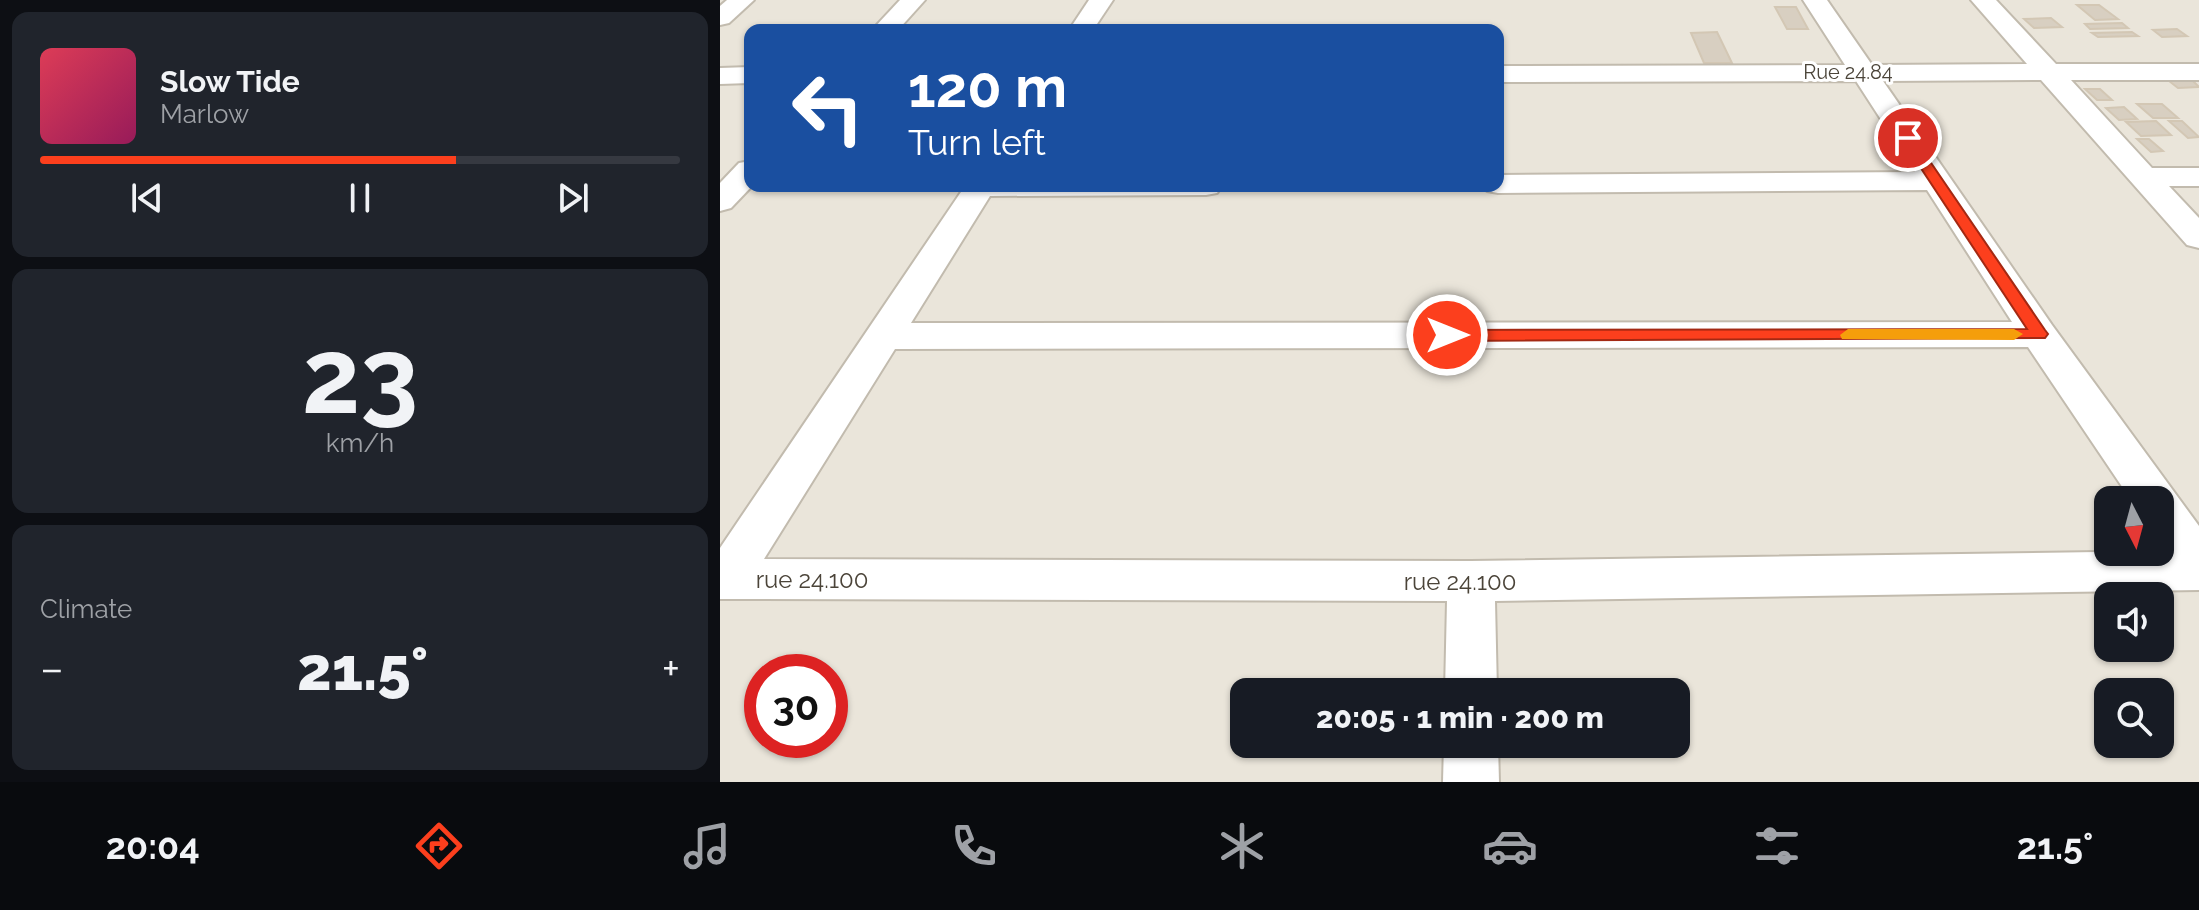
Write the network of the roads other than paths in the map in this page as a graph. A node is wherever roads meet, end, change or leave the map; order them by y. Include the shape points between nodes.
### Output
1 (741, 0) edge
2 (913, 0) edge
3 (1101, 0) edge
4 (1815, 0) edge
5 (1983, 0) edge
6 (720, 1) edge
7 (720, 18) edge
8 (890, 24) edge
9 (1085, 24) edge
10 (1865, 72) junction
11 (2048, 72) junction
12 (2199, 72) edge
13 (1504, 74) edge
14 (744, 75) edge
15 (720, 76) edge
16 (744, 176) edge
17 (2143, 177) junction
18 (2199, 177) edge
19 (1936, 181) junction
20 (1504, 184) edge
21 (978, 192) edge
22 (720, 201) edge
23 (2199, 238) edge
24 (2039, 334) junction
25 (886, 336) junction
26 (2145, 486) edge
27 (2174, 527) edge
28 (2199, 562) edge
29 (2199, 570) edge
30 (723, 578) edge
31 (1471, 581) junction
32 (1471, 678) edge
33 (1471, 758) edge
34 (1471, 782) edge

1 - 6 street
1 - 7 street
2 - 8 street
3 - 9 street
4 - 10 street
5 - 11 street
10 - 11 street, Rue 24.84
10 - 13 street, Rue 24.84
10 - 19 street
11 - 12 street, Rue 24.84
11 - 17 street
14 - 15 street
16 - 22 street
17 - 18 street
17 - 23 street
19 - 20 street
19 - 24 street
21 - 25 street
24 - 25 street
24 - 26 street
25 - 30 street
27 - 28 street
29 - 31 street, rue 24.100
30 - 31 street, rue 24.100
31 - 32 street
33 - 34 street

